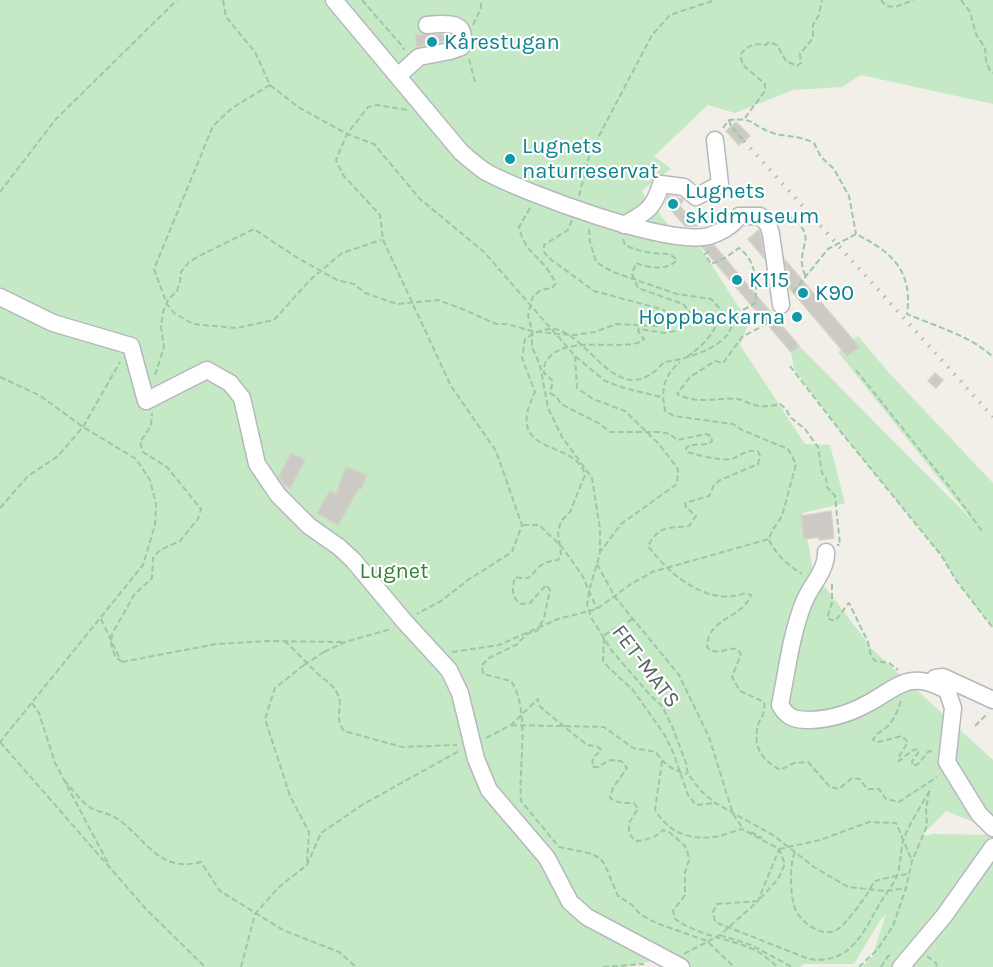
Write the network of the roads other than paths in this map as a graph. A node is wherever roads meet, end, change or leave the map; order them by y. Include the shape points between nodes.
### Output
1 (334, 0) edge
2 (427, 25) dead end
3 (403, 72) junction
4 (714, 140) road end
5 (624, 225) junction
6 (0, 297) edge
7 (781, 305) road end
8 (826, 552) dead end
9 (922, 680) junction
10 (992, 705) edge
11 (993, 828) edge
12 (993, 847) edge
13 (676, 964) edge
14 (901, 967) edge

1 - 3 street
2 - 3 street via 445,22 456,26 464,37 461,47 420,57
3 - 5 street via 428,112 475,165 512,184
4 - 5 street via 720,184 696,197 684,187 661,184 650,210
5 - 7 street via 708,237 739,216 760,216 771,234
6 - 13 street via 53,322 131,346 146,401 207,370 230,383 246,409 257,464 278,495 309,526 353,560 397,626 436,654 449,670 456,681 482,777 496,801 547,858 570,902 587,917
8 - 9 street via 826,562 804,602 796,631 780,705 786,715 797,720 836,717 856,710 891,688
9 - 10 street via 943,677
9 - 11 street via 947,690 953,708 947,762 979,814
12 - 14 street via 945,916

